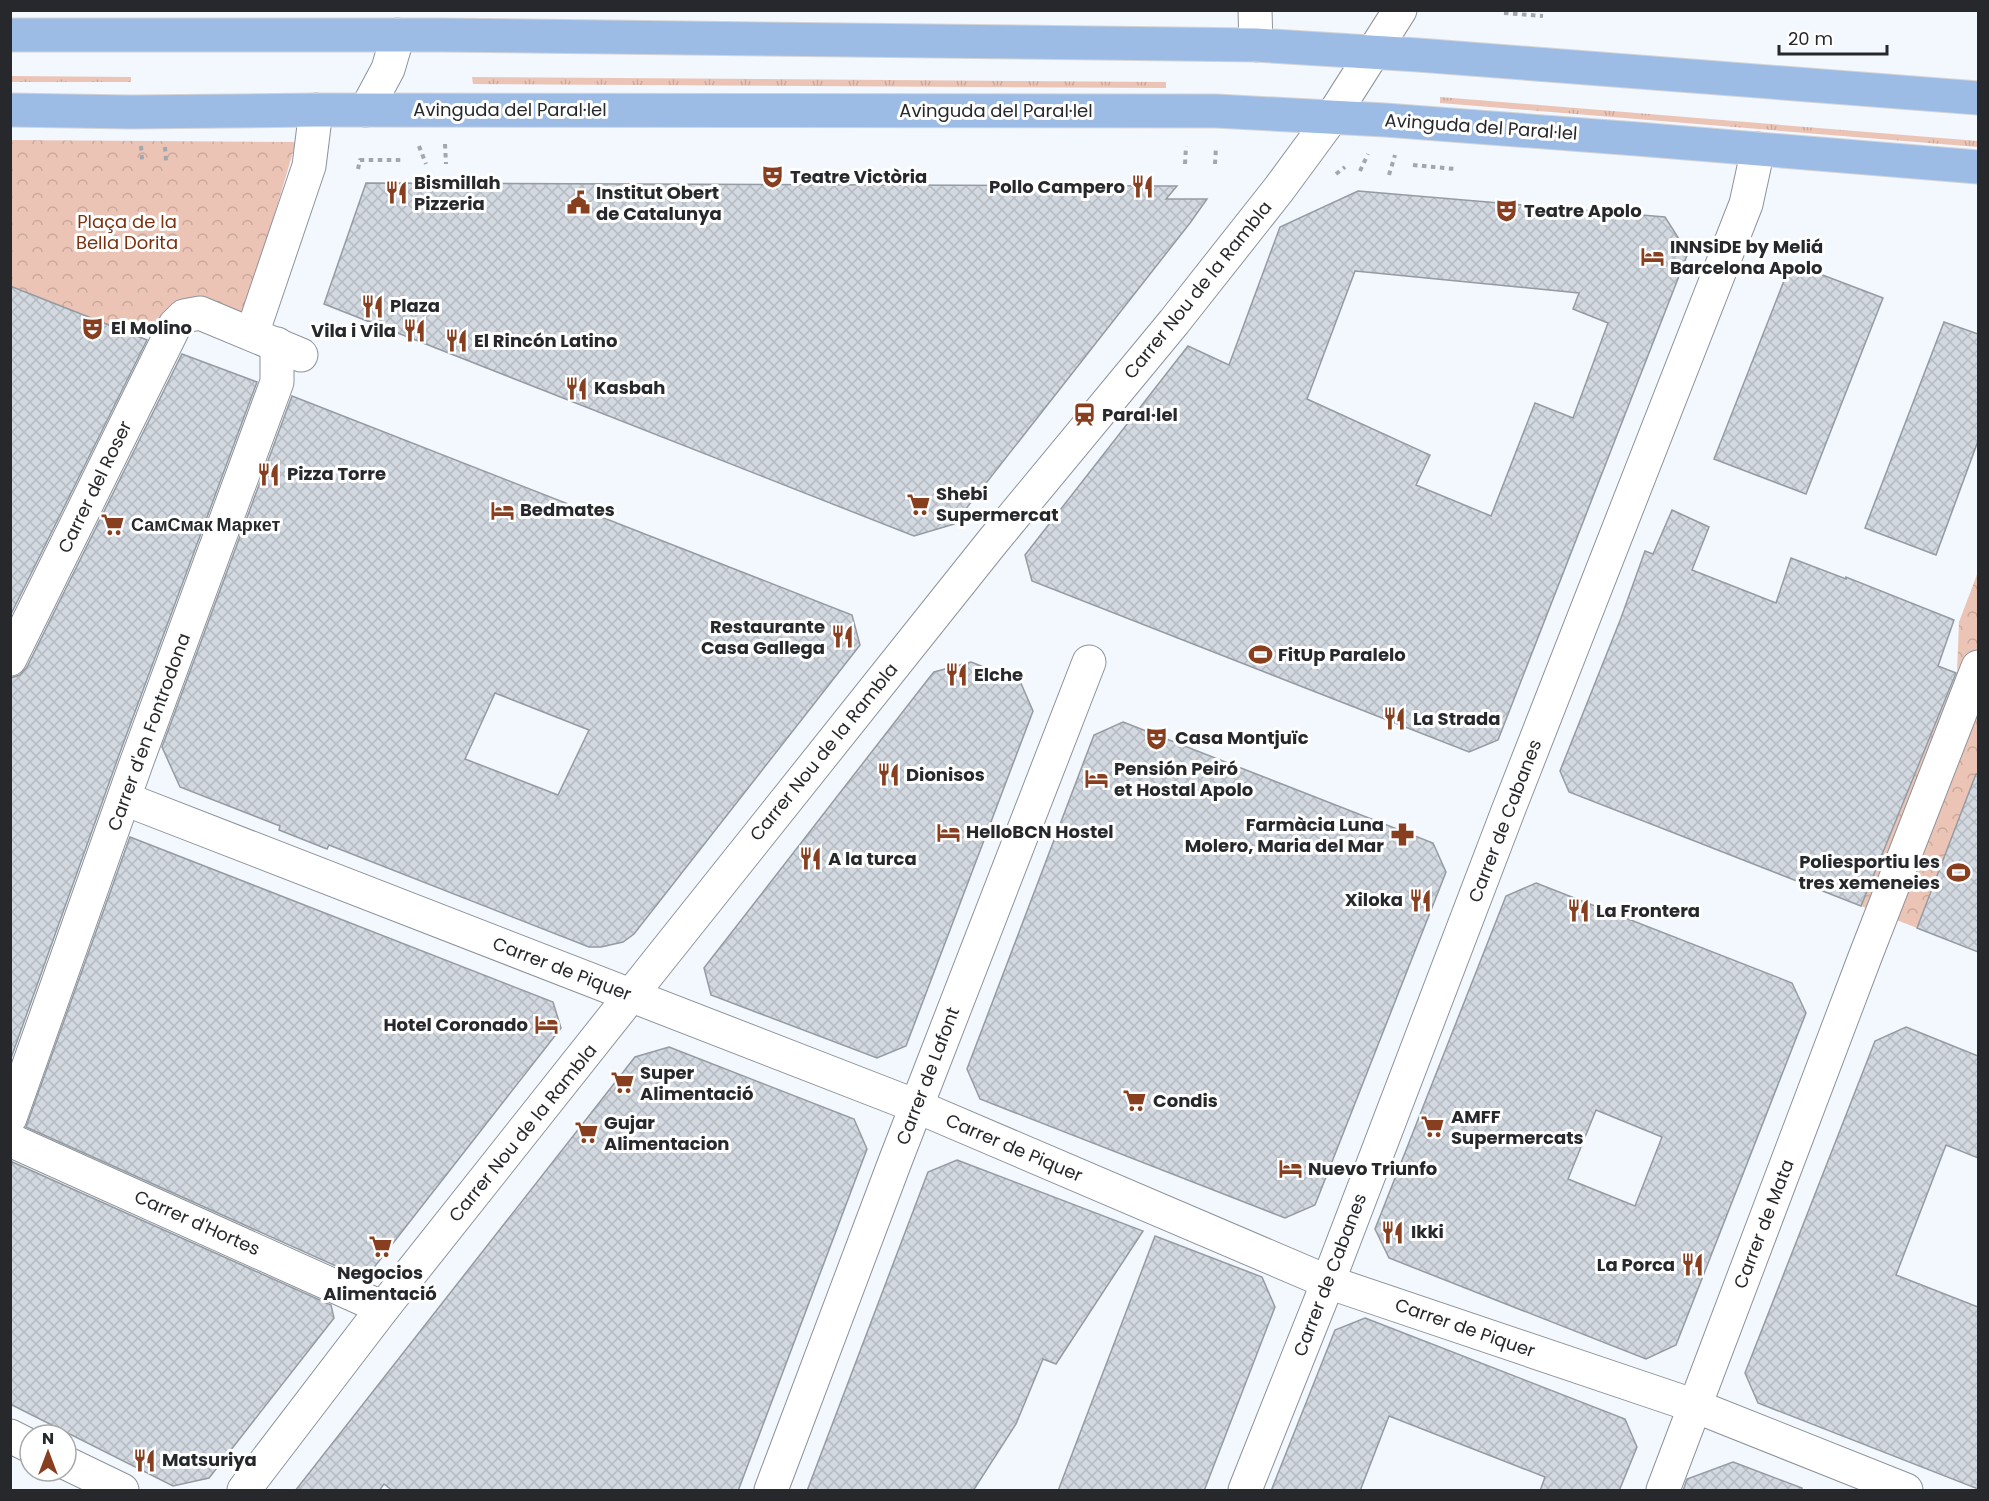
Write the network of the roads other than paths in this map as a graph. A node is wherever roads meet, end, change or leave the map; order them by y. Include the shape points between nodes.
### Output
1 (1255, 10) edge
2 (1400, 10) edge
3 (390, 23) edge
4 (10, 35) edge
5 (1256, 45) junction
6 (1373, 52) junction
7 (1978, 98) edge
8 (10, 110) edge
9 (316, 110) junction
10 (366, 110) junction
11 (1332, 117) junction
12 (1758, 149) junction
13 (1978, 167) edge
14 (277, 344) junction
15 (10, 659) edge
16 (1089, 662) dead end
17 (1978, 667) edge
18 (125, 799) junction
19 (631, 996) junction
20 (916, 1106) junction
21 (10, 1118) edge
22 (10, 1140) edge
23 (1328, 1282) junction
24 (383, 1308) junction
25 (1695, 1406) junction
26 (78, 1469) edge
27 (122, 1491) edge
28 (244, 1491) edge
29 (771, 1491) edge
30 (1245, 1491) edge
31 (1663, 1491) edge
32 (1906, 1491) edge

1 - 5 street
2 - 6 street, Carrer Nou de la Rambla
3 - 4 main road
3 - 5 main road
3 - 10 street via 388,69
5 - 6 main road
6 - 7 main road
6 - 11 street, Carrer Nou de la Rambla
8 - 9 main road, Avinguda del Paral·lel
9 - 10 main road, Avinguda del Paral·lel
9 - 14 street
10 - 11 main road, Avinguda del Paral·lel via 1216,111
11 - 12 main road, Avinguda del Paral·lel
11 - 19 street, Carrer Nou de la Rambla via 1188,304 993,541
12 - 13 main road, Avinguda del Paral·lel
12 - 23 street, Carrer de Cabanes via 1746,204
14 - 15 street, Carrer del Roser via 200,313 184,316 175,324
14 - 18 street, Carrer d'en Fontrodona via 276,382
16 - 20 street, Carrer de Lafont
17 - 25 street, Carrer de Mata
18 - 19 street, Carrer de Piquer
18 - 21 street, Carrer d'en Fontrodona
19 - 20 street, Carrer de Piquer
19 - 24 street, Carrer Nou de la Rambla
20 - 23 street, Carrer de Piquer
20 - 29 street, Carrer de Lafont
22 - 24 street, Carrer d'Hortes
23 - 25 street, Carrer de Piquer
23 - 30 street, Carrer de Cabanes
24 - 28 street, Carrer Nou de la Rambla
25 - 31 street, Carrer de Mata
25 - 32 street, Carrer de Piquer
26 - 27 street

